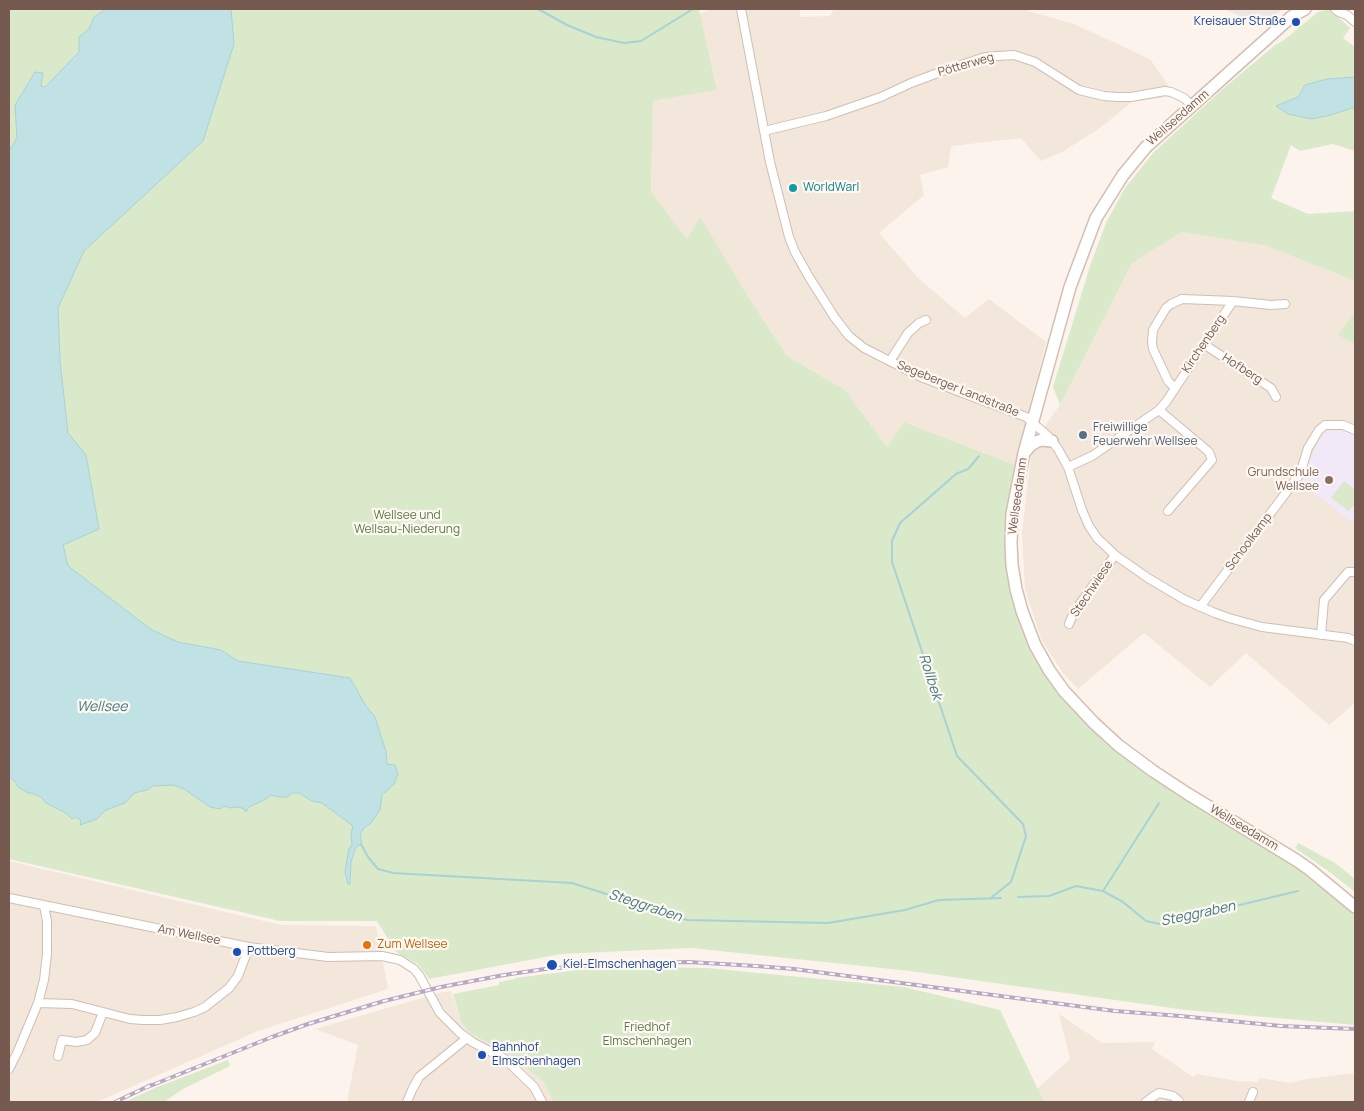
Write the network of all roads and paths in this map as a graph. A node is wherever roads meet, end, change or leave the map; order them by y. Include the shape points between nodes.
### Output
1 (741, 9) edge
2 (1305, 9) edge
3 (1335, 9) edge
4 (1346, 12) edge
5 (1294, 13) edge
6 (1355, 22) edge
7 (1192, 106) junction
8 (764, 131) junction
9 (1233, 301) junction
10 (1285, 304) dead end
11 (926, 320) dead end
12 (1205, 345) junction
13 (890, 361) junction
14 (1175, 388) junction
15 (1276, 397) dead end
16 (1159, 410) junction
17 (1032, 422) junction
18 (1355, 430) edge
19 (1052, 441) junction
20 (1024, 453) junction
21 (1068, 466) junction
22 (1168, 511) dead end
23 (1116, 555) junction
24 (1355, 572) edge
25 (1200, 607) junction
26 (1069, 624) dead end
27 (1321, 634) junction
28 (1355, 640) edge
29 (9, 898) edge
30 (44, 906) junction
31 (1355, 907) edge
32 (249, 946) junction
33 (38, 1003) junction
34 (103, 1012) junction
35 (467, 1038) junction
36 (58, 1056) dead end
37 (9, 1069) edge
38 (1253, 1092) dead end
39 (1179, 1101) dead end
40 (407, 1102) edge
41 (542, 1102) edge
42 (1146, 1102) edge
43 (1249, 1102) edge

1 - 8 street, Segeberger Landstraße
2 - 5 main road, Wellseedamm
3 - 4 street
4 - 6 street
5 - 7 main road, Wellseedamm
7 - 8 street, Pötterweg via 1171,92 1117,98 1078,90 1035,62 1014,55 985,57 826,116
7 - 17 main road, Wellseedamm via 1146,147 1123,175 1096,218 1070,287
8 - 13 street, Segeberger Landstraße via 795,252 849,336
9 - 10 street, Kirchenberg
9 - 12 street, Kirchenberg
9 - 14 street, Kirchenberg via 1182,299 1166,308 1153,330 1152,342 1168,381
11 - 13 street via 908,333
12 - 14 street, Kirchenberg
12 - 15 street, Hofberg via 1271,388
13 - 17 street, Segeberger Landstraße
14 - 16 street, Kirchenberg
16 - 21 street, Kirchenberg via 1092,456
16 - 22 street via 1209,452 1212,460
17 - 19 street, Segeberger Landstraße
17 - 20 main road, Wellseedamm
18 - 25 street, Schoolkamp via 1334,425 1318,430 1300,474
19 - 20 main road via 1038,441
19 - 21 street, Segeberger Landstraße
20 - 31 main road, Wellseedamm via 1012,519 1014,578 1028,628 1056,680 1081,710 1127,752 1303,865
21 - 23 street, Segeberger Landstraße via 1089,526
23 - 25 street, Segeberger Landstraße via 1148,578
23 - 26 street, Stechwiese via 1074,612
24 - 27 street via 1348,572 1324,600
25 - 27 street, Segeberger Landstraße via 1262,627
27 - 28 street, Segeberger Landstraße
29 - 30 street, Am Wellsee
30 - 32 street, Am Wellsee
30 - 33 street via 48,921 47,954
32 - 34 street via 238,976 229,988 199,1010 160,1020 130,1019
32 - 35 street, Am Wellsee via 328,957 372,956 400,960 414,969 440,1013
33 - 34 street via 72,1004
33 - 37 street
34 - 36 street via 95,1033 87,1040 62,1040
35 - 40 street via 420,1077
35 - 41 street via 505,1059 534,1086
38 - 43 street
39 - 42 street via 1159,1093

